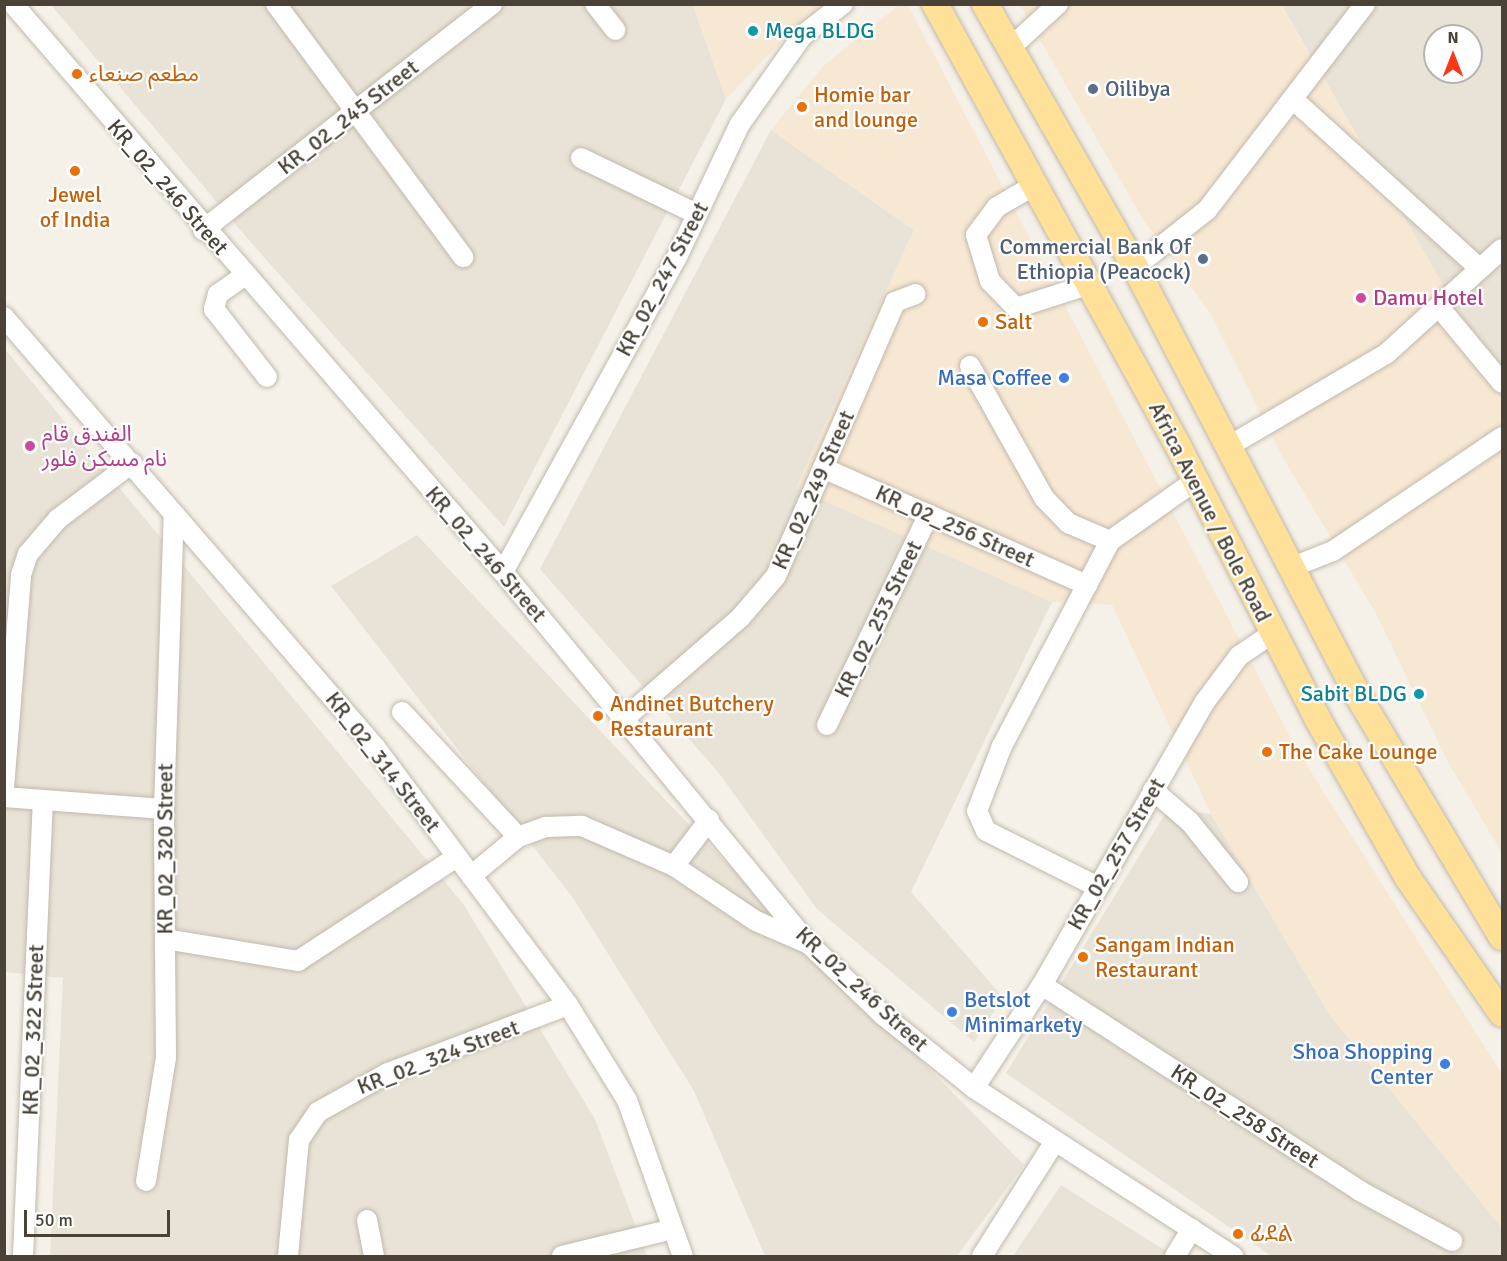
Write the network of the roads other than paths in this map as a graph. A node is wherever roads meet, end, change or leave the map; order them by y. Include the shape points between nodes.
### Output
1 (13, 4) edge
2 (276, 4) edge
3 (492, 4) edge
4 (595, 4) edge
5 (843, 4) edge
6 (935, 4) edge
7 (985, 4) edge
8 (1058, 4) edge
9 (1365, 4) edge
10 (615, 30) dead end
11 (1009, 49) junction
12 (1296, 102) junction
13 (354, 114) junction
14 (581, 158) dead end
15 (1033, 186) junction
16 (697, 214) junction
17 (203, 230) junction
18 (1503, 249) edge
19 (463, 256) dead end
20 (1135, 267) junction
21 (1479, 268) junction
22 (244, 276) junction
23 (1087, 285) junction
24 (916, 294) dead end
25 (1440, 308) junction
26 (4, 317) edge
27 (969, 366) dead end
28 (267, 377) dead end
29 (1503, 383) edge
30 (1503, 437) edge
31 (1228, 446) junction
32 (132, 463) junction
33 (823, 468) junction
34 (1196, 480) junction
35 (174, 514) junction
36 (929, 514) junction
37 (1110, 540) junction
38 (1290, 568) junction
39 (503, 572) junction
40 (1087, 585) junction
41 (1273, 633) junction
42 (402, 712) dead end
43 (626, 717) junction
44 (827, 725) dead end
45 (4, 788) edge
46 (1153, 789) junction
47 (4, 797) edge
48 (43, 803) junction
49 (164, 809) junction
50 (710, 820) junction
51 (518, 837) junction
52 (457, 857) junction
53 (674, 866) junction
54 (471, 876) junction
55 (1238, 882) dead end
56 (1096, 886) junction
57 (1503, 937) edge
58 (165, 939) junction
59 (809, 944) junction
60 (1042, 985) junction
61 (568, 1005) junction
62 (1502, 1014) edge
63 (974, 1088) junction
64 (1054, 1143) junction
65 (146, 1181) dead end
66 (367, 1220) dead end
67 (673, 1228) junction
68 (1192, 1229) junction
69 (1452, 1241) dead end
70 (23, 1257) edge
71 (288, 1257) edge
72 (374, 1257) edge
73 (562, 1257) edge
74 (683, 1257) edge
75 (982, 1257) edge
76 (1175, 1257) edge
77 (1233, 1257) edge

1 - 17 street, KR_02_246 Street
2 - 13 street
3 - 13 street, KR_02_245 Street
4 - 10 street
5 - 16 street, KR_02_247 Street via 802,36 769,80 740,124
6 - 15 main road, Africa Avenue / Bole Road
7 - 11 main road, Africa Avenue / Bole Road
8 - 11 street
9 - 12 street
11 - 20 main road, Africa Avenue / Bole Road
12 - 20 street via 1207,210
12 - 21 street
13 - 17 street, KR_02_245 Street
13 - 19 street
14 - 16 street
15 - 23 main road, Africa Avenue / Bole Road
15 - 23 street via 997,207 976,235 990,281 1016,309
16 - 39 street, KR_02_247 Street
17 - 22 street, KR_02_246 Street
18 - 21 street
20 - 31 main road, Africa Avenue / Bole Road
21 - 25 street
22 - 28 street via 218,294 214,309
22 - 39 street, KR_02_246 Street
23 - 34 main road, Africa Avenue / Bole Road
24 - 33 street, KR_02_249 Street via 896,302
25 - 29 street
25 - 31 street via 1386,354
26 - 32 street, KR_02_314 Street
27 - 37 street via 1044,498 1068,523
30 - 38 street via 1333,551
31 - 38 main road, Africa Avenue / Bole Road
32 - 35 street, KR_02_314 Street
32 - 45 street via 58,519 28,554 21,576
33 - 36 street, KR_02_256 Street
33 - 43 street, KR_02_249 Street via 776,576 740,618
34 - 37 street
34 - 41 main road, Africa Avenue / Bole Road
35 - 49 street, KR_02_320 Street
35 - 52 street, KR_02_314 Street via 375,747
36 - 40 street, KR_02_256 Street
36 - 44 street, KR_02_253 Street
37 - 40 street
38 - 57 main road, Africa Avenue / Bole Road via 1439,836
39 - 43 street, KR_02_246 Street
40 - 56 street via 1002,746 978,811 986,831
41 - 46 street, KR_02_257 Street via 1232,666
41 - 62 main road, Africa Avenue / Bole Road via 1408,878
42 - 51 street
43 - 50 street, KR_02_246 Street
46 - 55 street via 1190,822
46 - 56 street, KR_02_257 Street
47 - 48 street
48 - 49 street
48 - 70 street, KR_02_322 Street
49 - 58 street, KR_02_320 Street
50 - 53 street
50 - 59 street, KR_02_246 Street
51 - 53 street via 546,827 582,826
51 - 54 street
52 - 54 street, KR_02_314 Street
52 - 58 street via 298,961
53 - 59 street via 756,921
54 - 61 street, KR_02_314 Street
56 - 60 street, KR_02_257 Street
58 - 65 street, KR_02_320 Street via 166,1058
59 - 63 street, KR_02_246 Street via 883,1015
60 - 63 street, KR_02_257 Street
60 - 69 street, KR_02_258 Street via 1360,1191
61 - 67 street, KR_02_314 Street via 627,1100
61 - 71 street, KR_02_324 Street via 388,1072 318,1112 299,1140
63 - 64 street, KR_02_246 Street
64 - 68 street
64 - 75 street
66 - 72 street
67 - 73 street
67 - 74 street, KR_02_314 Street
68 - 76 street
68 - 77 street

